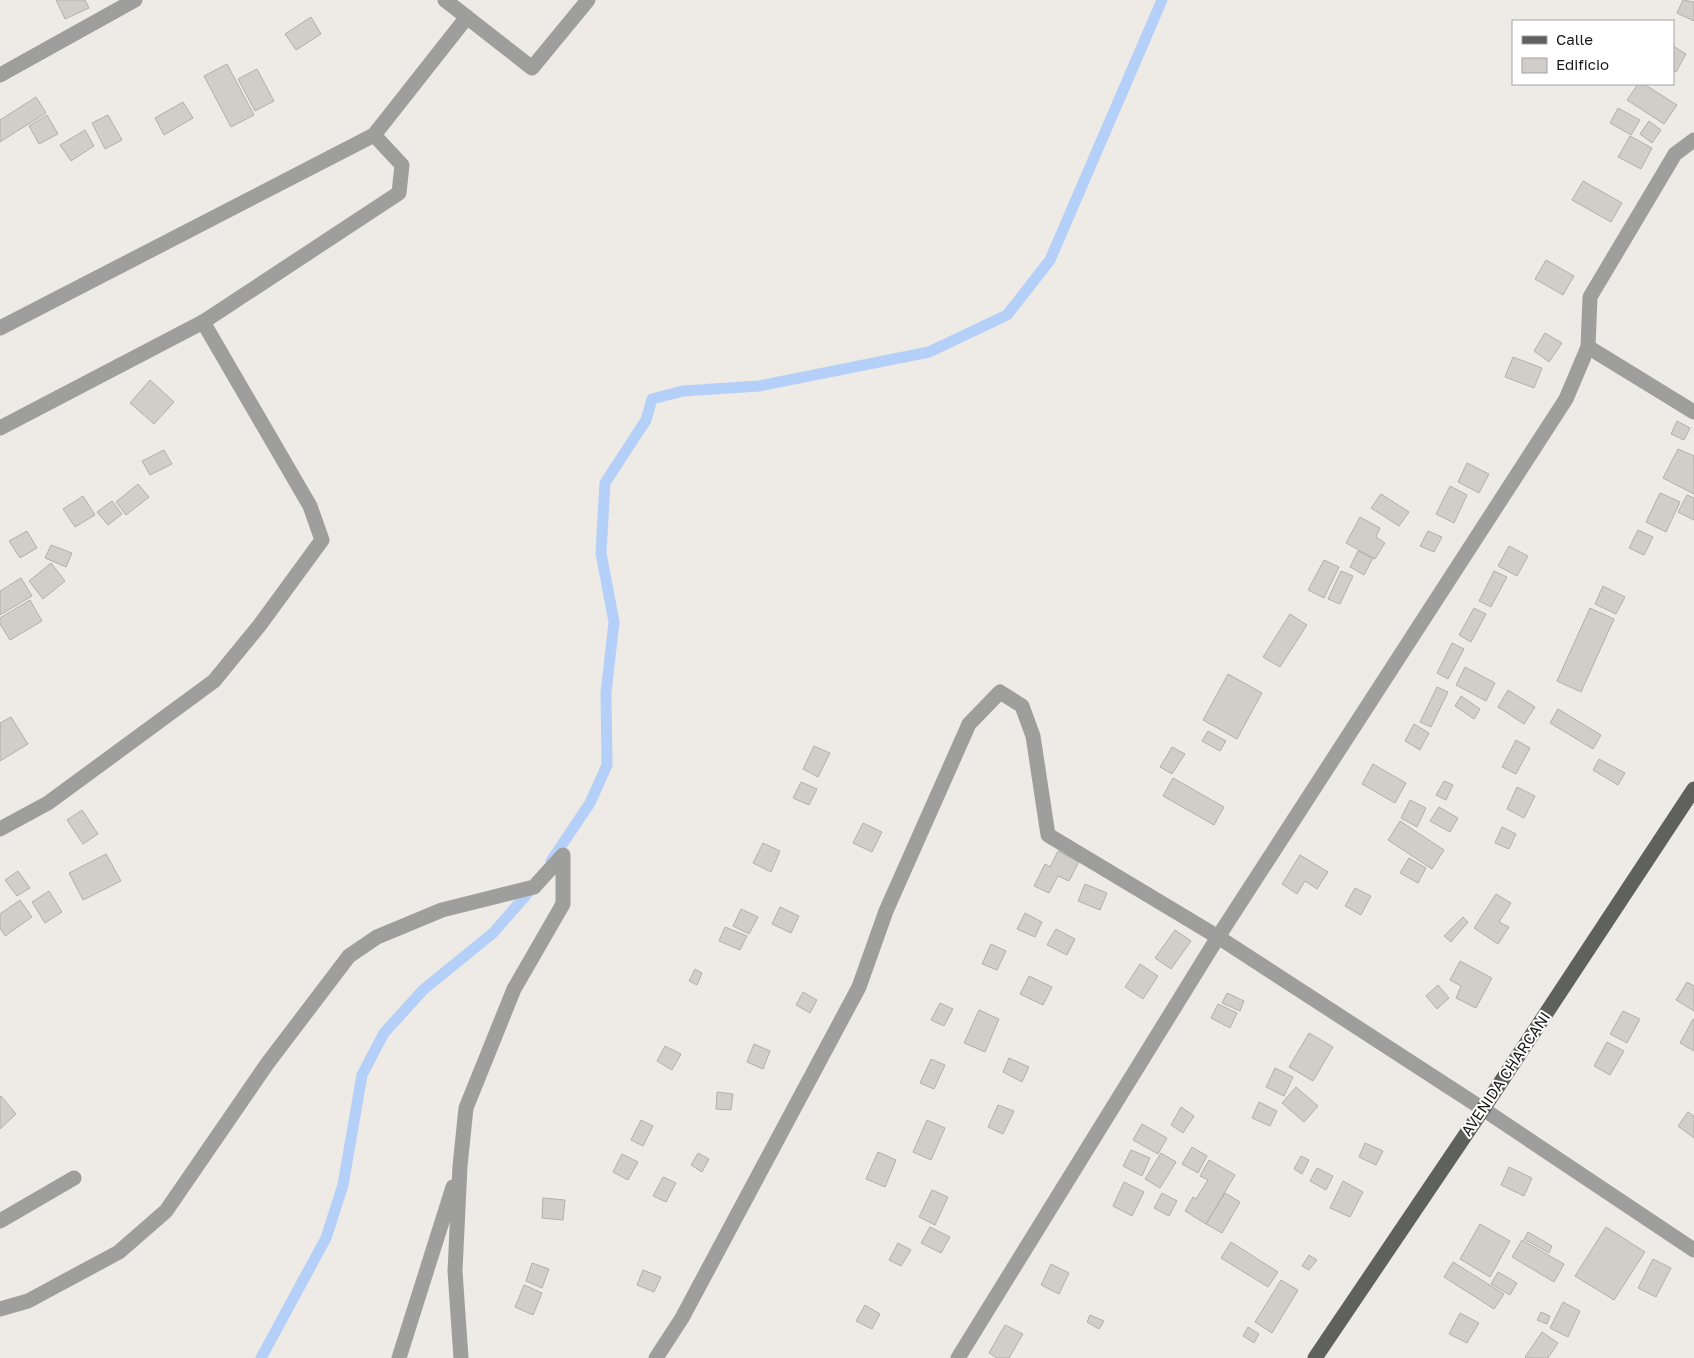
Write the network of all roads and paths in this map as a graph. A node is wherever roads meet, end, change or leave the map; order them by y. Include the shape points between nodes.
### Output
1 (135, 0) edge
2 (445, 0) edge
3 (588, 0) edge
4 (467, 17) junction
5 (0, 75) edge
6 (374, 135) junction
7 (1693, 143) edge
8 (203, 322) junction
9 (0, 328) edge
10 (1588, 347) junction
11 (1694, 412) edge
12 (0, 428) edge
13 (1694, 789) edge
14 (0, 829) edge
15 (1218, 937) junction
16 (1483, 1109) junction
17 (460, 1166) junction
18 (74, 1178) dead end
19 (0, 1221) edge
20 (1694, 1250) edge
21 (0, 1309) edge
22 (399, 1358) edge
23 (461, 1358) edge
24 (656, 1358) edge
25 (958, 1358) edge
26 (1315, 1358) edge

1 - 5 street
2 - 4 street
3 - 4 street via 532,68
4 - 6 street
6 - 8 street via 402,165 399,192
6 - 9 street
7 - 10 street via 1675,154 1590,297
8 - 12 street
8 - 14 street via 310,506 322,540 214,681 48,803
10 - 11 street
10 - 15 street via 1566,399
13 - 16 main road, AVENIDA CHARCANI
15 - 16 street
15 - 24 street via 1048,835 1033,736 1022,706 1000,692 969,724 886,911 859,987 682,1318
15 - 25 street
16 - 20 street
16 - 26 main road, AVENIDA CHARCANI
17 - 21 street via 466,1108 514,989 562,904 563,855 534,887 442,910 377,937 349,956 267,1064 166,1211 119,1252 28,1301
17 - 22 street
17 - 23 street via 455,1271
18 - 19 street

